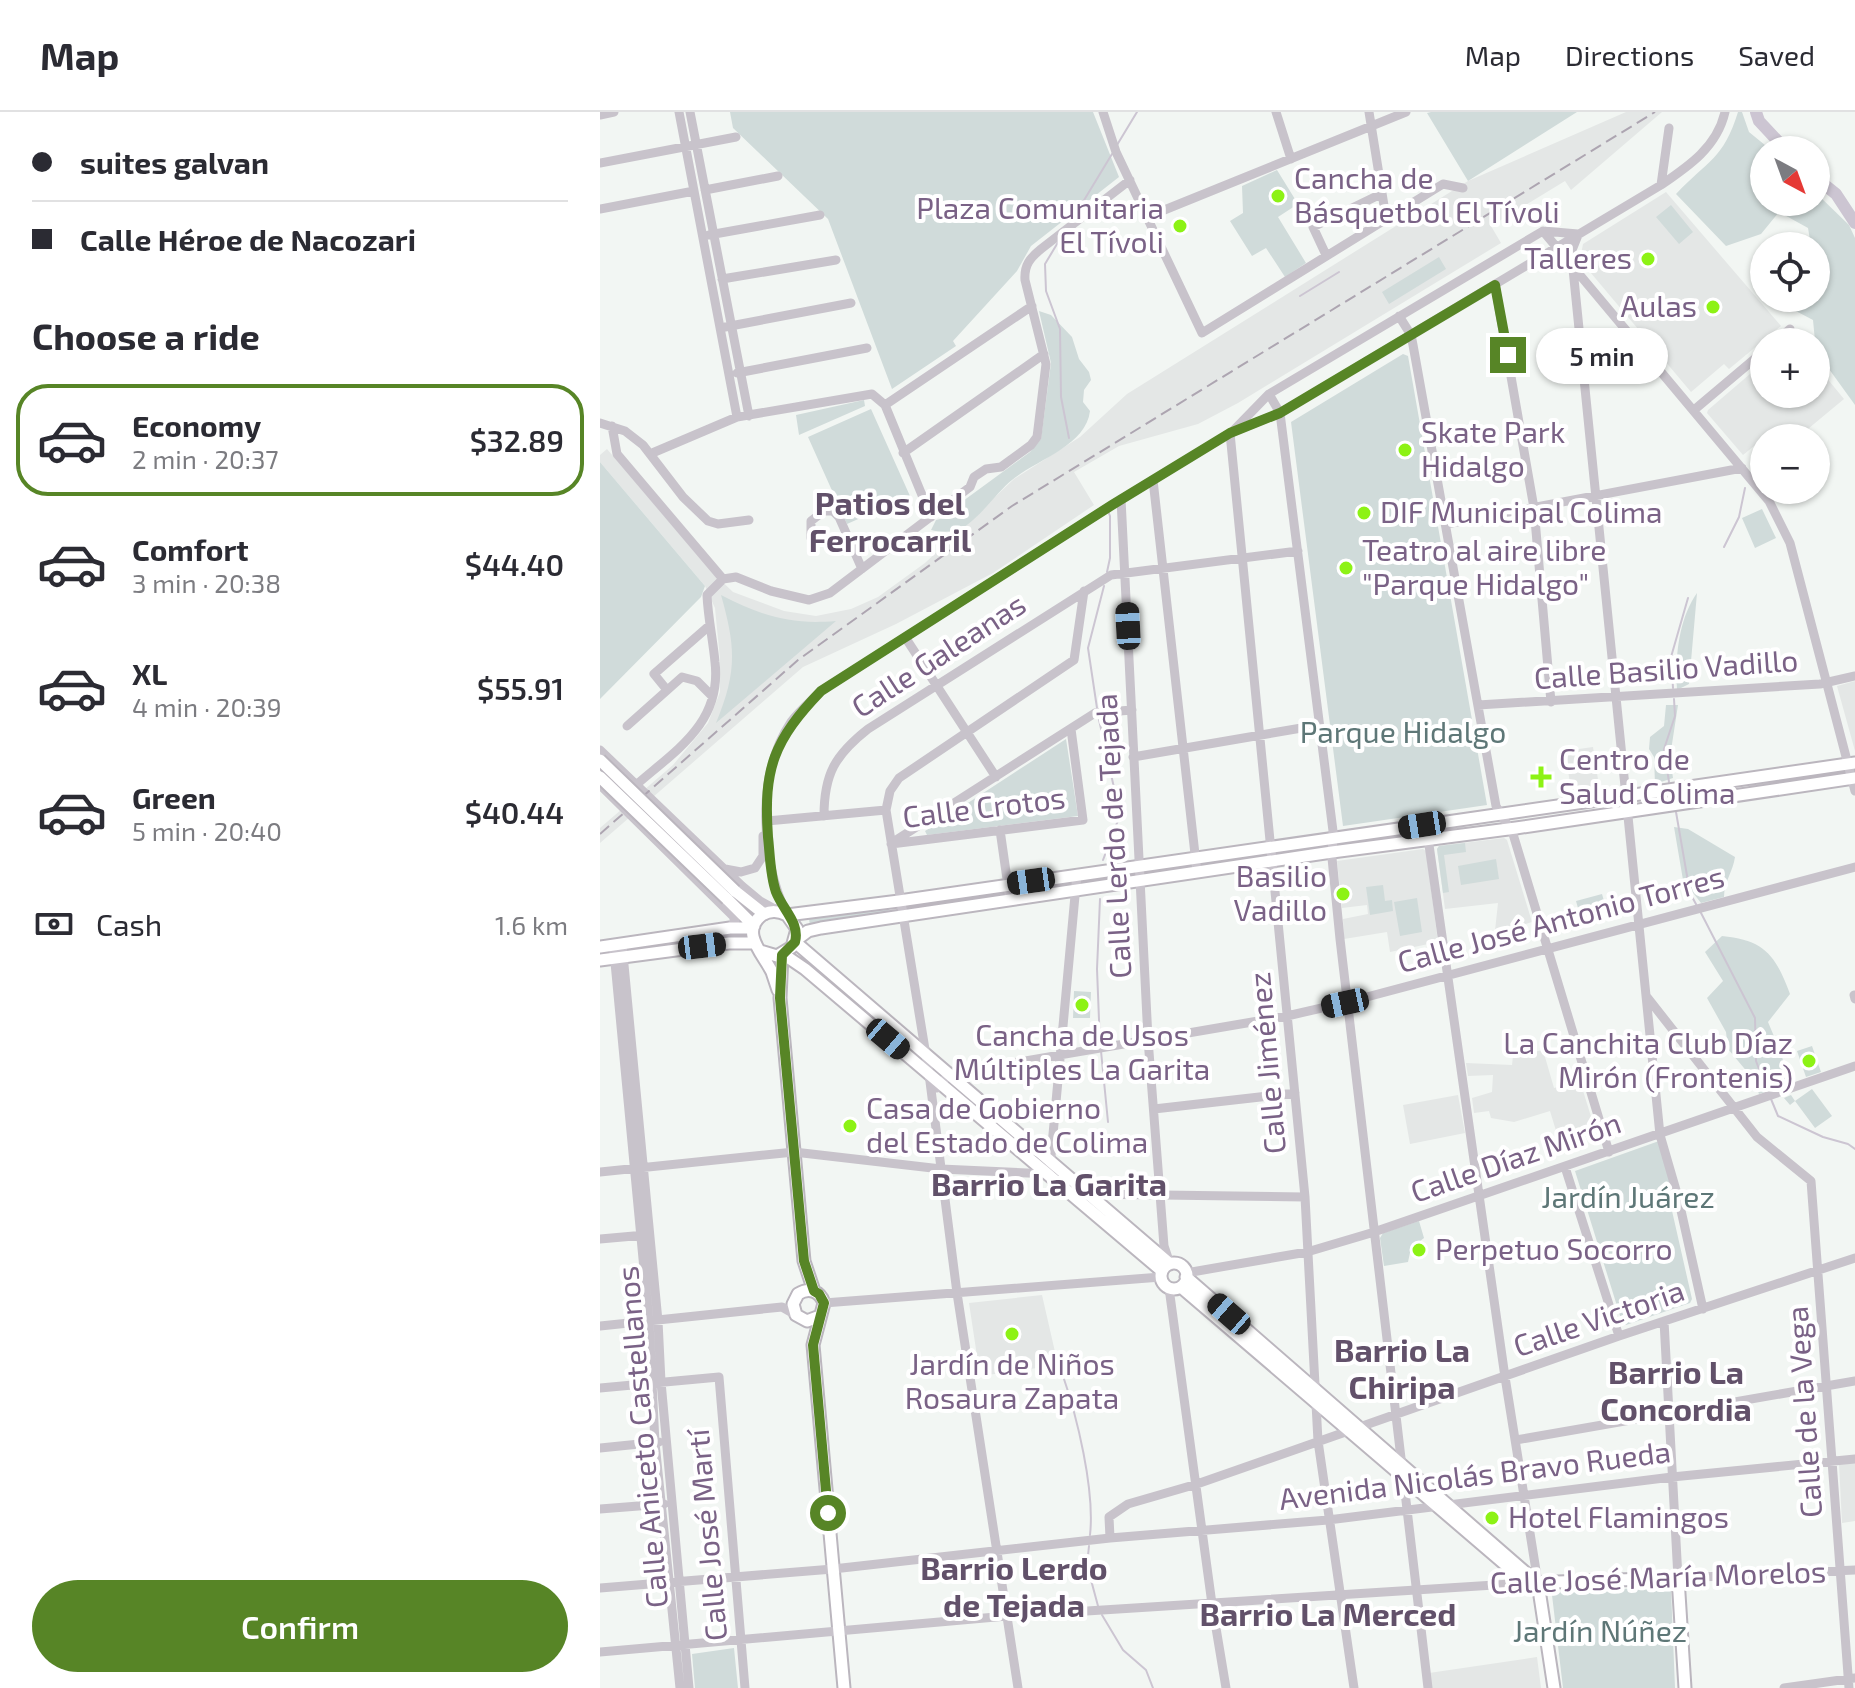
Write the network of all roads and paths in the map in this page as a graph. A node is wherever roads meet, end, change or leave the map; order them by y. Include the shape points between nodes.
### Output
1 (614, 112) edge
2 (679, 112) edge
3 (690, 112) edge
4 (1103, 112) edge
5 (1276, 112) edge
6 (1369, 112) edge
7 (1406, 112) edge
8 (1725, 112) edge
9 (600, 115) edge
10 (1370, 126) junction
11 (1669, 128) dead end
12 (736, 137) dead end
13 (691, 145) junction
14 (1291, 159) junction
15 (600, 163) edge
16 (778, 176) dead end
17 (1130, 180) junction
18 (1661, 185) junction
19 (1463, 188) dead end
20 (699, 190) junction
21 (1381, 194) junction
22 (600, 209) edge
23 (820, 215) dead end
24 (1147, 217) junction
25 (1386, 218) junction
26 (1543, 231) junction
27 (1579, 234) junction
28 (708, 235) junction
29 (1557, 247) junction
30 (1326, 255) junction
31 (836, 260) dead end
32 (1575, 269) junction
33 (722, 279) junction
34 (1495, 285) junction
35 (851, 303) dead end
36 (1032, 306) junction
37 (1399, 316) junction
38 (725, 327) junction
39 (1411, 335) junction
40 (867, 348) dead end
41 (1044, 354) junction
42 (1335, 355) junction
43 (1750, 363) edge
44 (1347, 373) junction
45 (734, 374) junction
46 (1269, 394) junction
47 (885, 405) junction
48 (1694, 410) junction
49 (1280, 413) junction
50 (749, 416) junction
51 (737, 417) junction
52 (600, 423) edge
53 (600, 431) edge
54 (612, 431) junction
55 (1230, 433) junction
56 (903, 453) junction
57 (650, 454) junction
58 (1742, 468) junction
59 (1153, 480) junction
60 (1597, 496) junction
61 (1121, 499) junction
62 (1534, 508) junction
63 (931, 517) junction
64 (749, 520) dead end
65 (1446, 524) junction
66 (811, 538) dead end
67 (1298, 551) junction
68 (1243, 558) junction
69 (1163, 568) junction
70 (862, 569) junction
71 (1125, 573) junction
72 (723, 579) junction
73 (1084, 591) junction
74 (709, 626) junction
75 (905, 637) junction
76 (1855, 676) edge
77 (1828, 683) junction
78 (937, 685) junction
79 (667, 690) junction
80 (712, 696) junction
81 (1617, 698) junction
82 (1551, 702) junction
83 (1478, 705) junction
84 (1132, 710) junction
85 (1319, 725) junction
86 (627, 726) dead end
87 (1071, 729) junction
88 (967, 732) junction
89 (1260, 736) junction
90 (1183, 748) junction
91 (600, 750) edge
92 (1133, 757) junction
93 (600, 760) edge
94 (1852, 764) edge
95 (600, 777) edge
96 (996, 777) junction
97 (1853, 778) edge
98 (600, 785) edge
99 (638, 786) junction
100 (1855, 791) edge
101 (1627, 797) junction
102 (621, 806) junction
103 (660, 807) junction
104 (886, 810) junction
105 (1629, 812) junction
106 (1501, 813) junction
107 (824, 816) junction
108 (767, 821) junction
109 (1426, 824) junction
110 (640, 825) junction
111 (1510, 829) junction
112 (1000, 830) junction
113 (1332, 838) junction
114 (1428, 840) junction
115 (891, 844) junction
116 (1271, 847) junction
117 (1332, 852) junction
118 (1196, 857) junction
119 (1272, 861) junction
120 (1139, 865) junction
121 (1855, 867) edge
122 (755, 868) junction
123 (725, 869) junction
124 (1197, 872) junction
125 (1077, 874) junction
126 (773, 878) junction
127 (1140, 880) junction
128 (1008, 884) junction
129 (1075, 890) junction
130 (731, 895) junction
131 (1010, 900) junction
132 (899, 901) junction
133 (784, 913) junction
134 (764, 914) junction
135 (903, 916) junction
136 (1640, 924) junction
137 (754, 927) junction
138 (730, 928) junction
139 (796, 941) junction
140 (600, 947) edge
141 (757, 947) junction
142 (618, 951) junction
143 (1546, 951) junction
144 (782, 955) junction
145 (600, 960) edge
146 (805, 969) junction
147 (1449, 975) junction
148 (780, 995) junction
149 (1647, 997) junction
150 (1348, 1002) junction
151 (1287, 1016) junction
152 (1148, 1039) junction
153 (1061, 1054) junction
154 (926, 1055) junction
155 (1855, 1066) edge
156 (929, 1074) junction
157 (945, 1079) junction
158 (1295, 1093) junction
159 (932, 1095) junction
160 (1154, 1109) junction
161 (1734, 1110) junction
162 (1660, 1135) junction
163 (794, 1152) junction
164 (1609, 1152) junction
165 (1565, 1167) junction
166 (638, 1168) junction
167 (1049, 1168) junction
168 (941, 1169) junction
169 (600, 1172) edge
170 (1087, 1194) junction
171 (1160, 1194) junction
172 (1481, 1196) junction
173 (1305, 1197) junction
174 (1376, 1231) junction
175 (644, 1235) junction
176 (600, 1239) edge
177 (1307, 1252) junction
178 (1855, 1258) edge
179 (804, 1261) junction
180 (1819, 1270) junction
181 (1164, 1271) junction
182 (1181, 1282) junction
183 (814, 1291) junction
184 (957, 1293) junction
185 (796, 1297) junction
186 (824, 1303) junction
187 (782, 1307) junction
188 (1703, 1309) junction
189 (820, 1316) junction
190 (798, 1317) junction
191 (653, 1321) junction
192 (1664, 1321) junction
193 (600, 1326) edge
194 (1619, 1336) junction
195 (813, 1345) junction
196 (1505, 1377) junction
197 (1855, 1381) edge
198 (656, 1383) junction
199 (1828, 1387) junction
200 (600, 1388) edge
201 (1313, 1388) junction
202 (1316, 1403) junction
203 (1398, 1415) junction
204 (1669, 1415) junction
205 (1354, 1429) junction
206 (1516, 1440) junction
207 (1318, 1441) junction
208 (666, 1442) junction
209 (655, 1443) junction
210 (600, 1448) edge
211 (1855, 1459) edge
212 (1832, 1461) junction
213 (1403, 1465) junction
214 (1672, 1477) junction
215 (1405, 1479) junction
216 (1197, 1484) junction
217 (1524, 1495) junction
218 (672, 1503) junction
219 (661, 1504) junction
220 (1444, 1507) junction
221 (600, 1509) edge
222 (1408, 1509) junction
223 (1328, 1520) junction
224 (1202, 1530) junction
225 (1105, 1539) junction
226 (997, 1550) junction
227 (833, 1569) junction
228 (1855, 1570) edge
229 (1840, 1571) junction
230 (736, 1577) junction
231 (1678, 1578) junction
232 (679, 1581) junction
233 (668, 1582) junction
234 (1532, 1583) junction
235 (600, 1588) edge
236 (1418, 1590) junction
237 (1339, 1595) junction
238 (1212, 1604) junction
239 (1007, 1616) junction
240 (839, 1630) junction
241 (741, 1639) junction
242 (680, 1645) junction
243 (600, 1652) edge
244 (1851, 1682) edge
245 (680, 1688) edge
246 (689, 1688) edge
247 (745, 1688) edge
248 (844, 1688) edge
249 (1018, 1688) edge
250 (1226, 1688) edge
251 (1354, 1688) edge
252 (1428, 1688) edge
253 (1554, 1688) edge
254 (1685, 1688) edge
255 (1784, 1688) edge

1 - 9 street
2 - 13 street
3 - 13 street
4 - 17 street
5 - 14 street
6 - 10 street
7 - 10 street
8 - 18 street via 1705,151
10 - 14 street
10 - 21 street
11 - 18 street
12 - 13 street
13 - 15 street
13 - 20 street
14 - 24 street
16 - 20 street
17 - 24 street
17 - 36 street via 1025,267
18 - 27 street
19 - 25 street via 1443,184
20 - 22 street
20 - 28 street
21 - 25 street
21 - 30 street via 1313,227
23 - 28 street
24 - 30 street via 1202,333
25 - 30 street
26 - 27 street
26 - 29 street
26 - 37 street
27 - 29 street
27 - 32 street via 1572,250
28 - 33 street
28 - 38 street
29 - 32 street
29 - 34 street
31 - 33 street
32 - 48 street
32 - 60 street
33 - 38 street
34 - 39 street
34 - 62 street
35 - 38 street
36 - 41 street
36 - 47 street
37 - 39 street
37 - 42 street
38 - 45 street
39 - 44 street
39 - 65 street
40 - 45 street
41 - 56 street
41 - 63 street via 1047,375 1036,439 1001,467 983,470
42 - 44 street
42 - 46 street
43 - 48 street
44 - 49 street
45 - 50 street
45 - 51 street
46 - 49 street
46 - 55 street
47 - 50 street via 872,394
47 - 56 street
48 - 58 street
49 - 55 street
49 - 67 street
50 - 51 street
51 - 57 street
52 - 54 street
53 - 54 street
54 - 57 street via 625,431
54 - 72 street via 617,454
55 - 59 street
55 - 68 street, Calle Jiménez
56 - 63 street
57 - 64 street via 708,521
58 - 60 street
58 - 77 street via 1784,526
59 - 61 street
59 - 69 street
60 - 62 street
60 - 81 street
61 - 71 street, Calle Lerdo de Tejada
61 - 75 street
62 - 65 street
62 - 82 street
63 - 70 street
65 - 83 street
66 - 70 street via 811,521 824,511 836,513
67 - 68 street, Calle Galeanas
67 - 85 street
68 - 69 street, Calle Galeanas
68 - 89 street, Calle Jiménez
69 - 71 street, Calle Galeanas
69 - 90 street
70 - 72 street via 830,593 809,600 736,577
71 - 73 street, Calle Galeanas
71 - 84 street, Calle Lerdo de Tejada
72 - 74 street via 707,595
73 - 78 street, Calle Galeanas
73 - 88 street via 1074,660
74 - 79 street via 654,674
74 - 80 street via 716,665
75 - 78 street
75 - 108 street via 821,691 792,721 775,753
76 - 77 street, Calle Basilio Vadillo
77 - 81 street, Calle Basilio Vadillo
77 - 94 street
78 - 88 street
78 - 107 street, Calle Galeanas via 847,745 824,790
79 - 80 street via 682,677 697,681
79 - 86 street
80 - 99 street via 707,716 693,735
81 - 82 street, Calle Basilio Vadillo
81 - 101 street
82 - 83 street, Calle Basilio Vadillo
83 - 106 street
84 - 87 street via 1098,713
84 - 92 street, Calle Lerdo de Tejada
85 - 89 street
85 - 113 street
87 - 96 street
87 - 112 street, Calle Crotos via 1083,820
88 - 96 street
88 - 104 street via 899,778
89 - 90 street
89 - 116 street, Calle Jiménez
90 - 92 street
90 - 118 street
91 - 99 street
92 - 120 street, Calle Lerdo de Tejada
93 - 130 main road, bridge
94 - 97 street
94 - 101 main road
95 - 130 main road, bridge
96 - 115 street
97 - 100 street
97 - 105 main road
98 - 102 street
99 - 102 street via 632,803
99 - 103 street
101 - 105 street
101 - 106 main road
102 - 110 street
103 - 110 street via 645,809
103 - 123 street
104 - 107 street
104 - 115 street
105 - 111 main road
105 - 136 street
106 - 109 main road
106 - 111 street
107 - 108 street
108 - 122 street via 763,856
108 - 126 street
109 - 113 main road
109 - 114 street
110 - 138 street via 733,916
111 - 114 main road
111 - 143 street
112 - 115 street, Calle Crotos
112 - 128 street
113 - 116 main road
113 - 117 street
114 - 117 main road
114 - 147 street
115 - 132 street
116 - 118 main road
116 - 119 street, Calle Jiménez
117 - 119 main road
117 - 150 street
118 - 120 main road
118 - 124 street
119 - 124 main road
119 - 151 street, Calle Jiménez
120 - 125 main road
120 - 127 street, Calle Lerdo de Tejada
121 - 136 street, Calle José Antonio Torres
122 - 123 street
122 - 126 street
123 - 133 street via 760,901
124 - 127 main road
125 - 128 main road
125 - 129 street
126 - 133 street
127 - 129 main road
127 - 152 street, Calle Lerdo de Tejada
128 - 131 street
128 - 132 main road
129 - 131 main road
129 - 153 street
130 - 134 main road
130 - 137 main road
131 - 135 main road
132 - 133 main road
132 - 135 street
133 - 134 main road
133 - 139 main road via 795,924
134 - 137 main road
135 - 139 main road via 808,931
135 - 154 street
136 - 143 street, Calle José Antonio Torres
136 - 149 street
137 - 138 main road
137 - 141 main road
138 - 142 main road
139 - 144 main road
139 - 154 main road
140 - 142 main road
141 - 142 main road via 729,943
141 - 144 main road via 768,955
141 - 148 main road
142 - 145 main road
142 - 166 street, Calle Aniceto Castellanos
143 - 147 street, Calle José Antonio Torres
143 - 164 street
144 - 146 main road
144 - 148 main road
146 - 148 main road via 786,980
146 - 156 main road
147 - 150 street, Calle José Antonio Torres
147 - 172 street
148 - 163 main road
149 - 161 street
149 - 162 street
150 - 151 street, Calle José Antonio Torres
150 - 174 street
151 - 152 street, Calle José Antonio Torres
151 - 158 street, Calle Jiménez
152 - 153 street, Calle José Antonio Torres
152 - 160 street, Calle Lerdo de Tejada
153 - 157 street, Calle José Antonio Torres
153 - 167 street
154 - 156 street
154 - 157 main road
155 - 161 street, Calle Díaz Mirón
156 - 157 main road
156 - 159 street
157 - 159 street
157 - 167 main road
158 - 160 street
158 - 173 street, Calle Jiménez
159 - 168 street
160 - 171 street, Calle Lerdo de Tejada
161 - 162 street, Calle Díaz Mirón
161 - 180 street, Calle de la Vega via 1757,1137 1811,1181
162 - 164 street, Calle Díaz Mirón
162 - 188 street
163 - 166 street
163 - 168 street
163 - 179 main road
164 - 165 street, Calle Díaz Mirón
165 - 172 street, Calle Díaz Mirón
165 - 194 street
166 - 169 street
166 - 175 street, Calle Aniceto Castellanos
167 - 168 street
167 - 170 main road via 1065,1174
167 - 181 main road
168 - 184 street
170 - 171 street
170 - 181 main road
171 - 173 street
171 - 181 street, Calle Lerdo de Tejada
172 - 174 street, Calle Díaz Mirón
172 - 196 street
173 - 177 street, Calle Jiménez
174 - 177 street, Calle Díaz Mirón
174 - 203 street
175 - 176 street
175 - 191 street, Calle Aniceto Castellanos
177 - 182 street, Calle Díaz Mirón
177 - 201 street, Calle Jiménez
178 - 180 street, Calle Victoria
179 - 183 main road
179 - 185 main road
180 - 188 street, Calle Victoria
180 - 199 street, Calle de la Vega
181 - 182 main road via 1163,1284
181 - 182 main road via 1181,1266
181 - 184 street
182 - 201 main road
182 - 202 main road
182 - 216 street
183 - 185 main road
183 - 186 main road
184 - 186 street
184 - 226 street
185 - 187 street
185 - 190 main road
186 - 189 main road
187 - 190 street
187 - 191 street
188 - 192 street, Calle Victoria
189 - 190 main road
189 - 195 main road
190 - 195 main road
191 - 193 street
191 - 198 street, Calle Aniceto Castellanos
192 - 194 street, Calle Victoria
192 - 204 street
194 - 196 street, Calle Victoria
195 - 227 main road
196 - 203 street, Calle Victoria
196 - 206 street
197 - 199 street
198 - 200 street
198 - 208 street, Calle Aniceto Castellanos
198 - 209 street, Calle Aniceto Castellanos
198 - 230 street, Calle José Martí via 719,1377
199 - 204 street
199 - 212 street, Calle de la Vega
201 - 202 street, Calle Jiménez
201 - 205 main road
202 - 205 main road
202 - 207 street, Calle Jiménez
203 - 205 street, Calle Victoria
203 - 213 street
204 - 206 street
204 - 214 street
205 - 207 street, Calle Victoria
205 - 213 main road
205 - 215 main road
206 - 217 street
207 - 216 street, Calle Victoria
207 - 223 street, Calle Jiménez
208 - 209 street
208 - 218 street, Calle Aniceto Castellanos
209 - 210 street
209 - 219 street, Calle Aniceto Castellanos
211 - 212 street, Avenida Nicolás Bravo Rueda
212 - 214 street, Avenida Nicolás Bravo Rueda
212 - 229 street, Calle de la Vega
213 - 215 street
213 - 220 main road
214 - 217 street, Avenida Nicolás Bravo Rueda
214 - 231 street
215 - 220 main road
215 - 222 street
216 - 224 street
216 - 225 street, Calle Victoria via 1115,1511
217 - 220 street, Avenida Nicolás Bravo Rueda
217 - 234 street
218 - 219 street
218 - 232 street, Calle Aniceto Castellanos
219 - 221 street
219 - 233 street, Calle Aniceto Castellanos
220 - 222 street, Avenida Nicolás Bravo Rueda
220 - 234 main road
222 - 223 street, Avenida Nicolás Bravo Rueda
222 - 236 street
223 - 224 street, Avenida Nicolás Bravo Rueda
223 - 237 street, Calle Jiménez
224 - 225 street, Avenida Nicolás Bravo Rueda
224 - 238 street
225 - 226 street, Avenida Nicolás Bravo Rueda
226 - 227 street
226 - 239 street
227 - 230 street
227 - 240 main road
228 - 229 street, Calle José María Morelos
229 - 231 street, Calle José María Morelos
229 - 244 street, Calle de la Vega
230 - 232 street
230 - 241 street, Calle José Martí
231 - 234 main road, Calle José María Morelos
231 - 254 main road
232 - 233 street
232 - 242 street, Calle Aniceto Castellanos
233 - 235 street
233 - 242 street, Calle Aniceto Castellanos
234 - 236 street, Calle José María Morelos
234 - 253 main road
236 - 237 street, Calle José María Morelos
236 - 252 street
237 - 238 street, Calle José María Morelos
237 - 251 street, Calle Jiménez
238 - 239 street, Calle José María Morelos
238 - 250 street
239 - 240 street, Calle José María Morelos
239 - 249 street
240 - 241 street, Calle José María Morelos
240 - 248 main road
241 - 242 street, Calle José María Morelos
241 - 247 street, Calle José Martí
242 - 243 street, Calle José María Morelos
242 - 245 street, Calle Aniceto Castellanos
242 - 246 street, Calle Aniceto Castellanos
244 - 255 street

